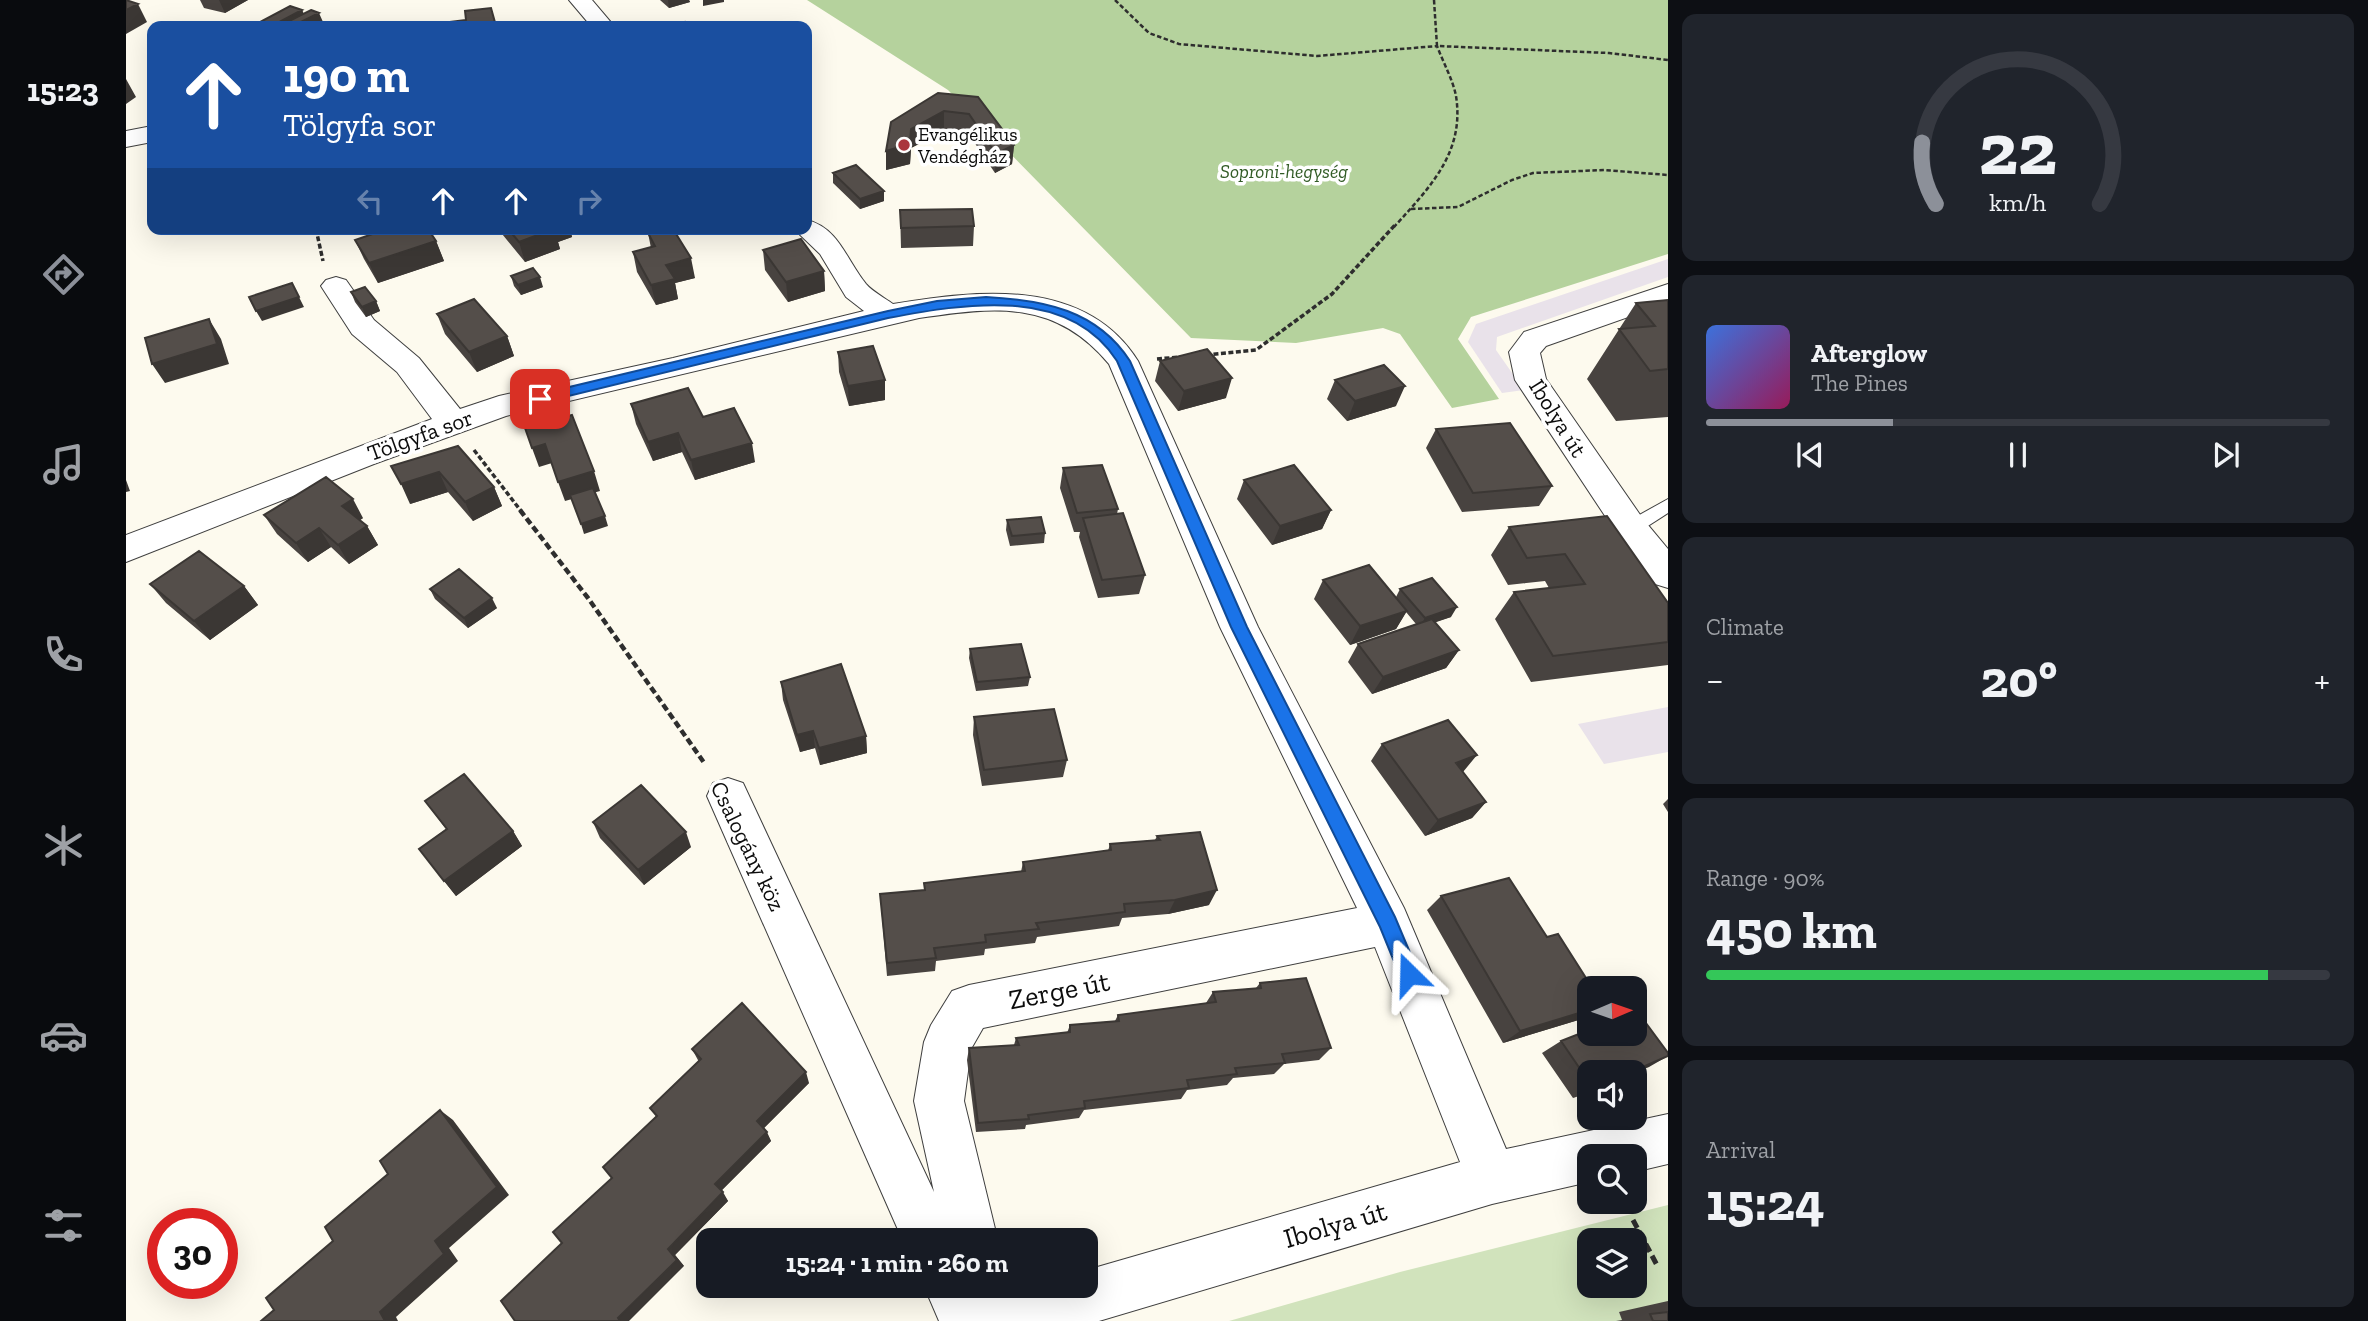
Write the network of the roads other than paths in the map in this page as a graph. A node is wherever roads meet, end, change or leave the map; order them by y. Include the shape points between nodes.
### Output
1 (580, 0) edge
2 (599, 21) edge
3 (147, 135) edge
4 (126, 139) edge
5 (812, 232) edge
6 (336, 286) dead end
7 (1668, 293) edge
8 (888, 314) junction
9 (452, 422) junction
10 (1668, 505) edge
11 (1631, 528) junction
12 (126, 549) edge
13 (1668, 574) edge
14 (728, 796) road end
15 (1388, 923) junction
16 (1668, 1139) edge
17 (1492, 1178) junction
18 (924, 1228) edge
19 (969, 1228) edge
20 (992, 1311) edge

1 - 2 street
3 - 4 street
5 - 8 street via 831,249 856,291
6 - 9 street via 363,327 408,365
7 - 11 street, Ibolya út via 1535,339 1524,352 1531,380
8 - 9 street, Tölgyfa sor
8 - 15 street via 986,300 1039,306 1062,312 1112,344 1239,627
9 - 12 street, Tölgyfa sor
10 - 11 lane
11 - 13 street, Ibolya út
14 - 18 street, Csalogány köz
15 - 17 street
15 - 19 street, Zerge út via 969,1008 948,1042 939,1101
16 - 17 street, Ibolya út
17 - 20 street, Ibolya út

